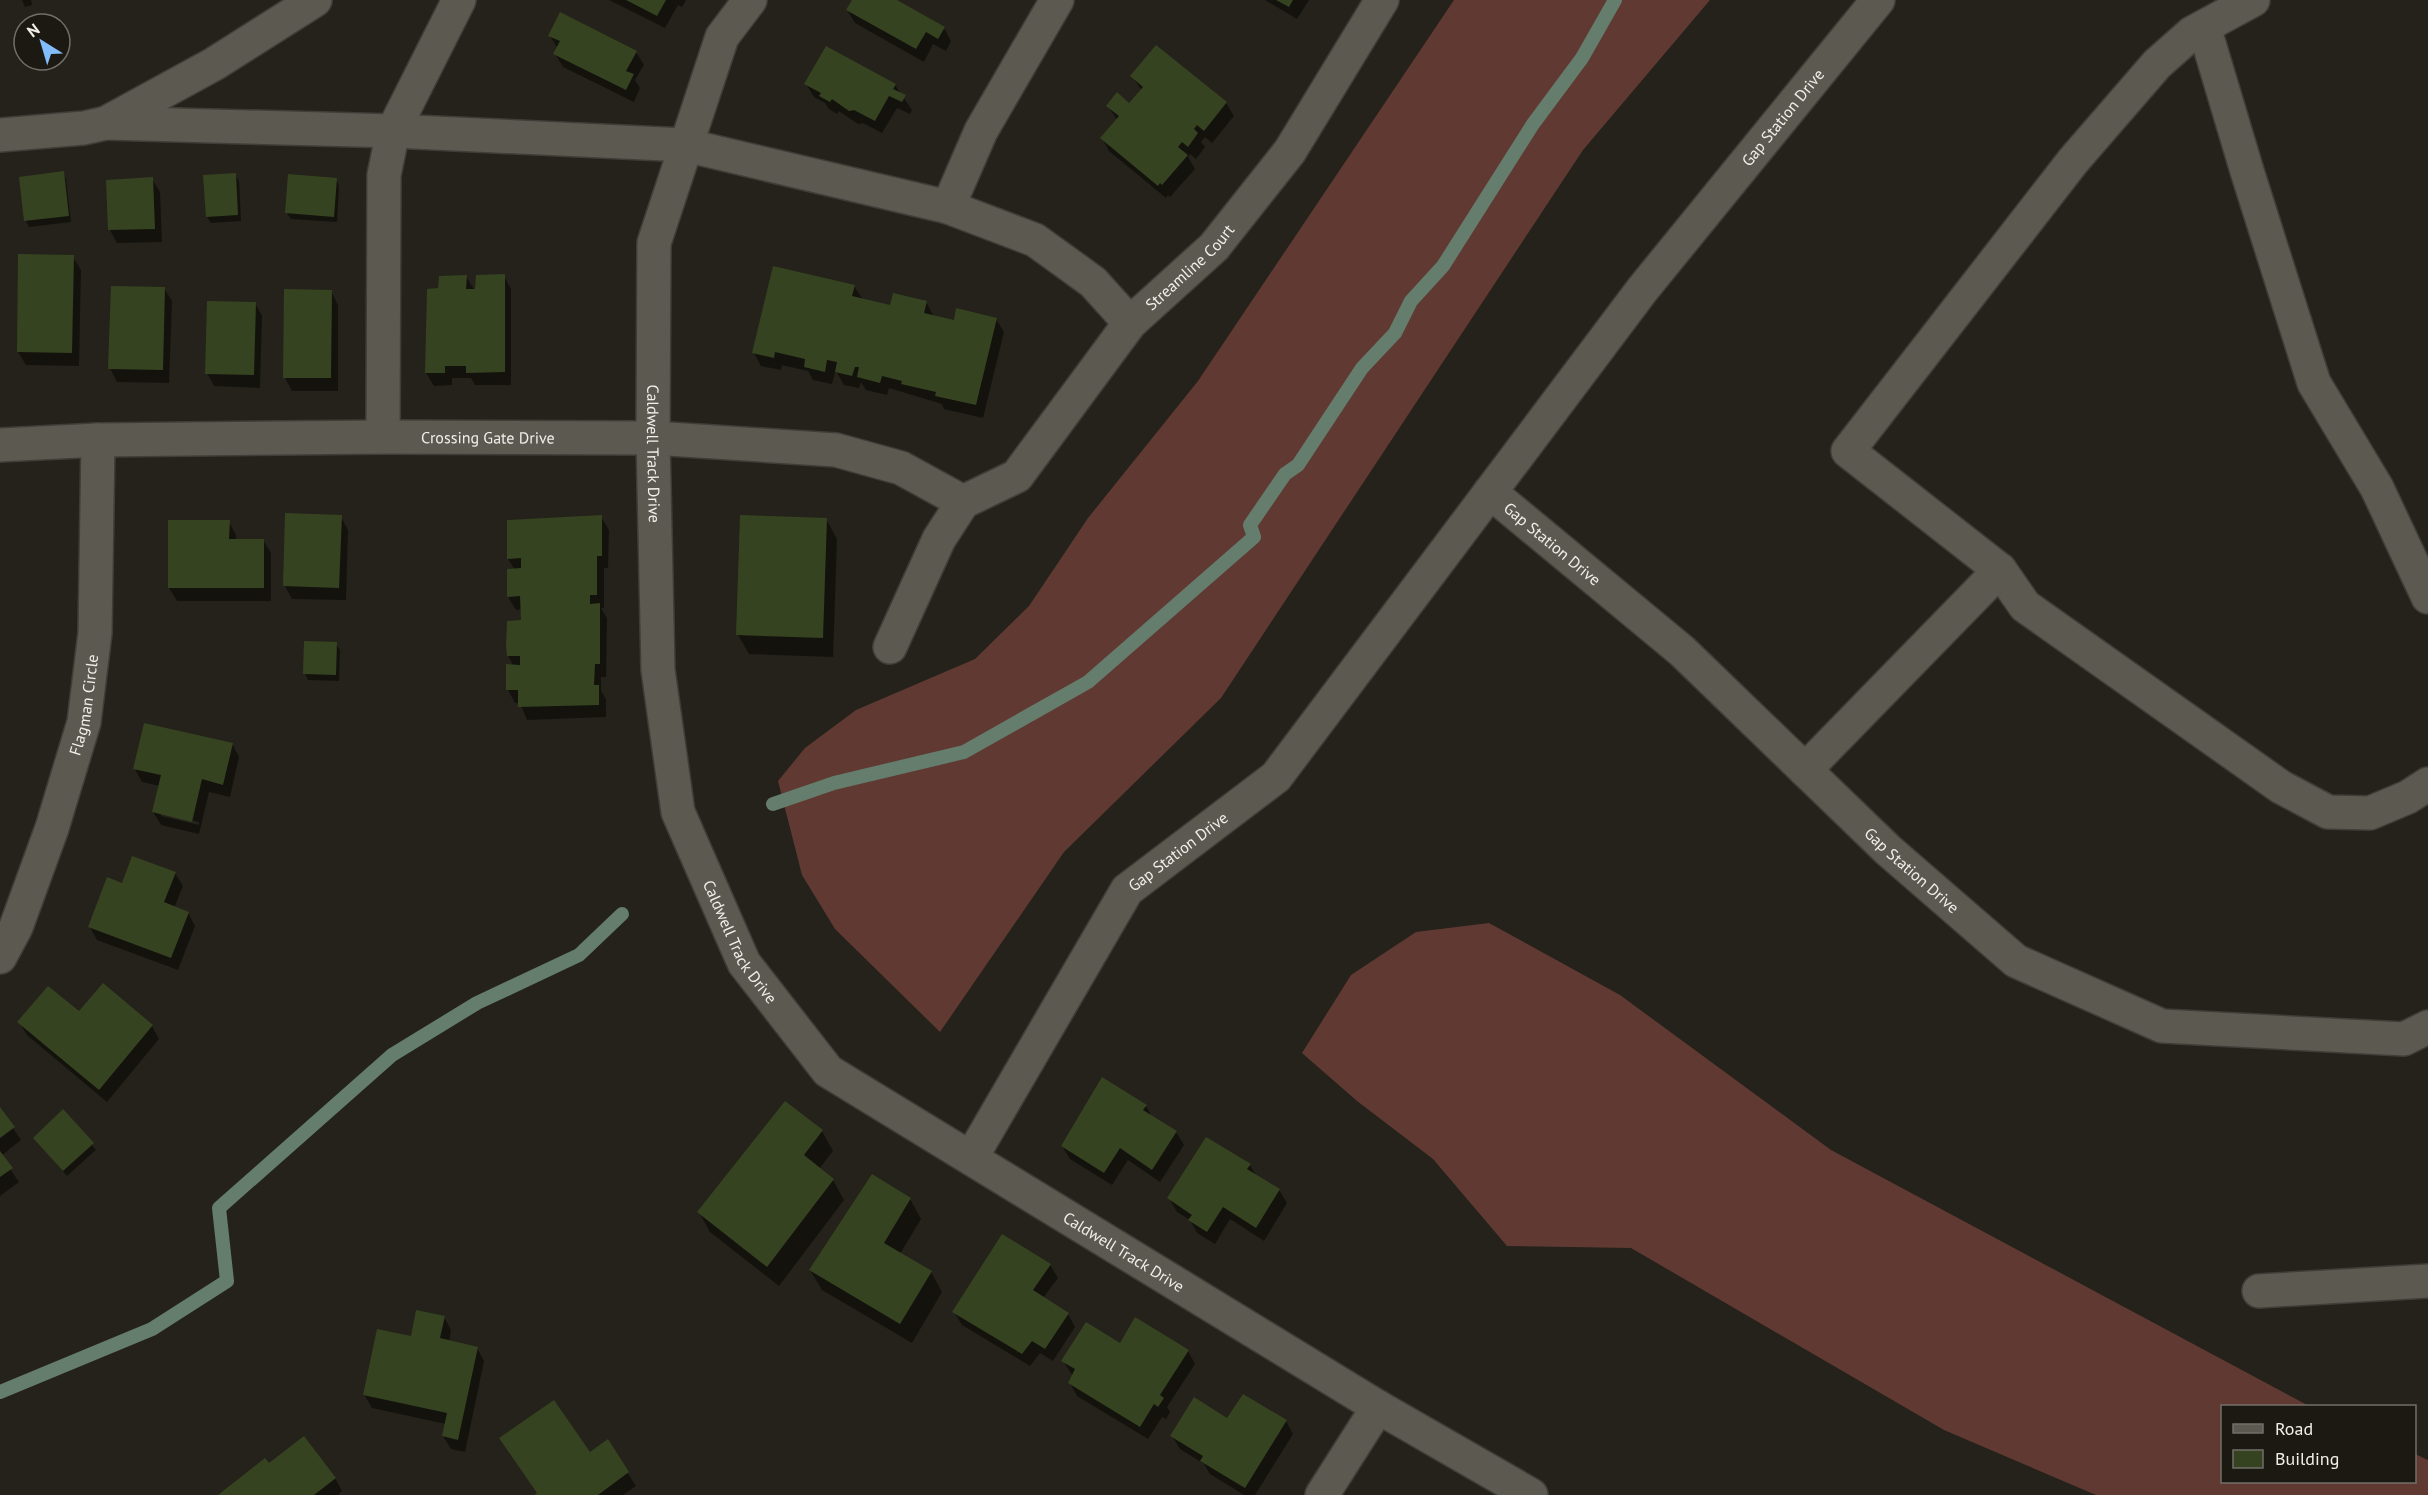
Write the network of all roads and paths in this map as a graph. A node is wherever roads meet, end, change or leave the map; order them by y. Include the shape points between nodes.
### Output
1 (315, 0) edge
2 (459, 0) edge
3 (750, 0) edge
4 (1057, 0) edge
5 (1382, 0) edge
6 (1878, 0) edge
7 (2253, 0) edge
8 (2204, 27) junction
9 (106, 123) junction
10 (393, 131) junction
11 (0, 135) edge
12 (685, 145) junction
13 (948, 207) junction
14 (1130, 323) junction
15 (383, 437) junction
16 (653, 438) junction
17 (98, 440) junction
18 (0, 445) edge
19 (1490, 492) junction
20 (963, 502) junction
21 (2000, 570) junction
22 (2428, 597) edge
23 (890, 646) dead end
24 (1805, 770) junction
25 (2428, 784) edge
26 (0, 957) edge
27 (2428, 1027) edge
28 (971, 1158) junction
29 (2428, 1281) edge
30 (2259, 1292) dead end
31 (1378, 1407) junction
32 (1322, 1495) edge
33 (1532, 1495) edge

1 - 9 street via 214,64
2 - 10 street
3 - 12 street, Caldwell Track Drive via 722,37
4 - 13 street via 981,131
5 - 14 street, Streamline Court via 1290,151 1214,248
6 - 19 street, Gap Station Drive via 1642,290
7 - 8 street
8 - 21 street via 2157,63 2073,161 1848,451
8 - 22 street via 2314,382 2377,488
9 - 10 street
9 - 11 street
10 - 12 street
10 - 15 street via 384,175
12 - 13 street
12 - 16 street, Caldwell Track Drive via 654,243
13 - 14 street via 1035,240 1093,282
14 - 20 street, Streamline Court via 1017,476
15 - 16 street, Crossing Gate Drive
15 - 17 street, Crossing Gate Drive
16 - 20 street, Crossing Gate Drive via 836,450 901,468
16 - 28 street, Caldwell Track Drive via 658,670 678,812 744,963 828,1071
17 - 18 street, Crossing Gate Drive
17 - 26 street, Flagman Circle via 95,633 84,722 48,839 16,927
19 - 24 street, Gap Station Drive via 1682,651
19 - 28 street, Gap Station Drive via 1276,777 1128,890
20 - 23 street via 939,539
21 - 24 street
21 - 25 street via 2025,606 2281,787 2328,812 2370,813
24 - 27 street, Gap Station Drive via 2016,961 2162,1026 2404,1039
28 - 31 street, Caldwell Track Drive
29 - 30 street
31 - 32 street
31 - 33 street, Caldwell Track Drive

